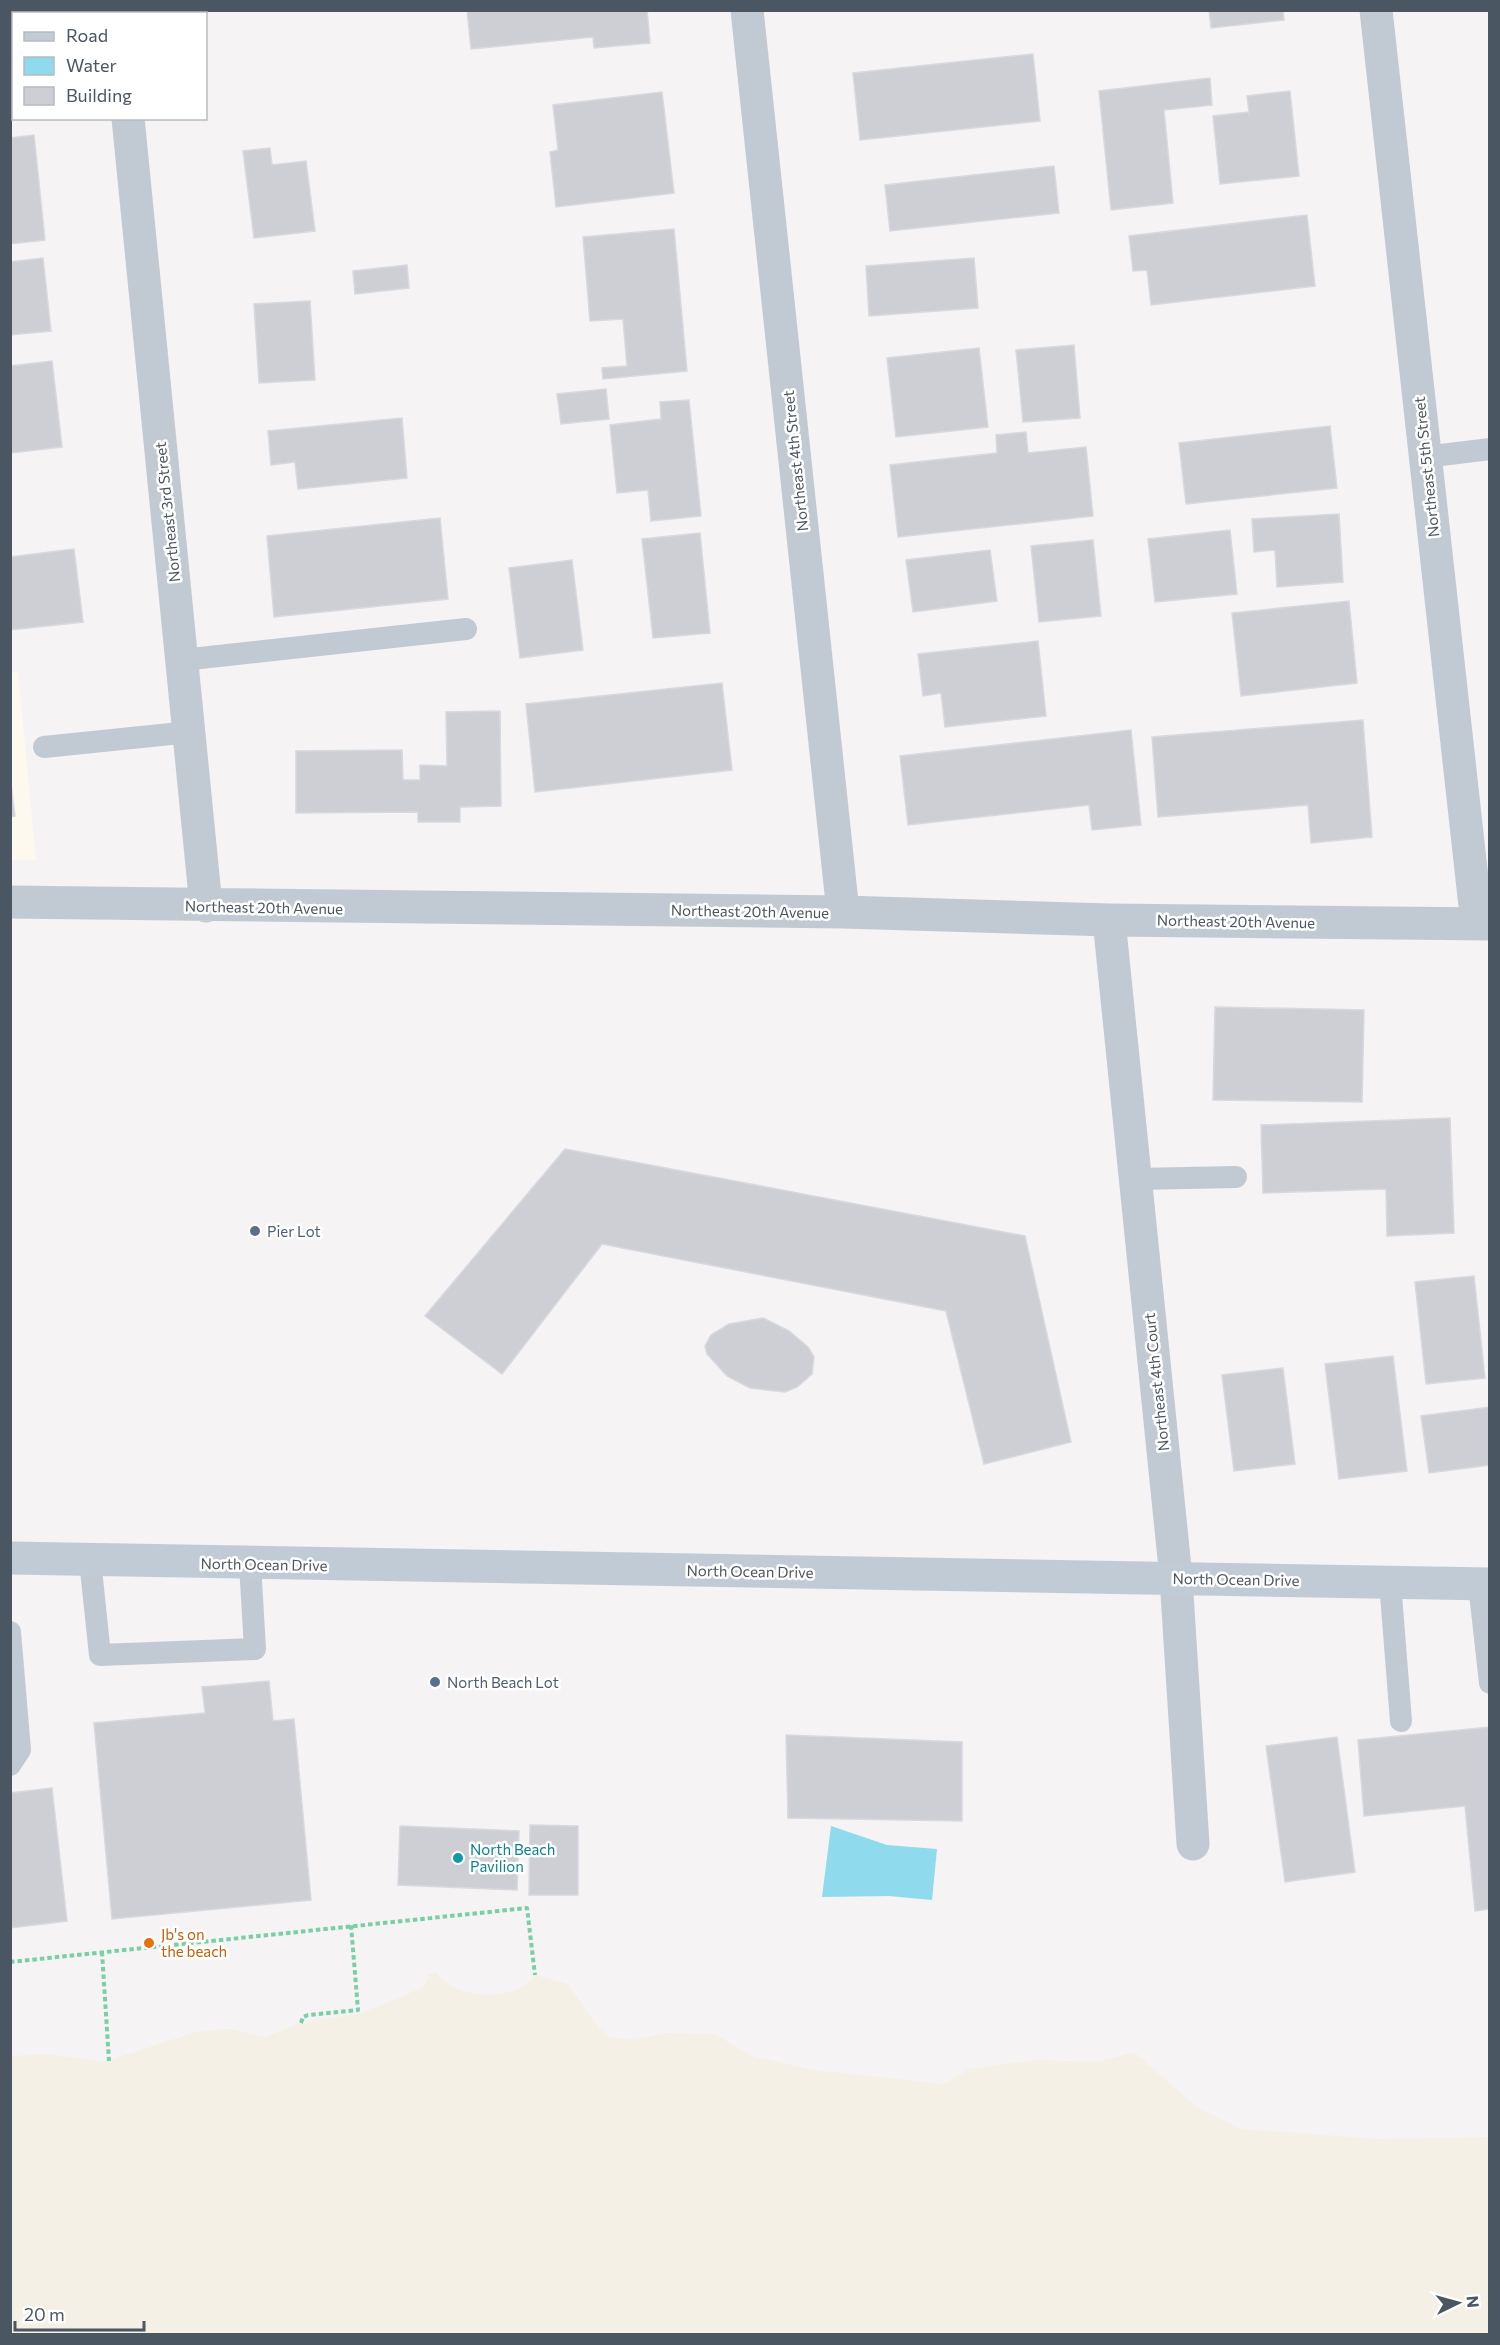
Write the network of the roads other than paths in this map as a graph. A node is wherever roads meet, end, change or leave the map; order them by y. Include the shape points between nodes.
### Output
1 (747, 10) edge
2 (1376, 10) edge
3 (128, 120) edge
4 (1490, 449) edge
5 (1425, 457) junction
6 (466, 629) dead end
7 (182, 660) junction
8 (190, 732) junction
9 (44, 747) dead end
10 (10, 902) edge
11 (206, 906) junction
12 (843, 912) junction
13 (1109, 920) junction
14 (1483, 924) edge
15 (1236, 1177) dead end
16 (1135, 1179) junction
17 (10, 1558) edge
18 (90, 1560) junction
19 (250, 1564) junction
20 (1176, 1578) junction
21 (1390, 1582) junction
22 (1484, 1584) edge
23 (10, 1632) edge
24 (1490, 1683) edge
25 (1401, 1721) dead end
26 (10, 1765) edge
27 (1193, 1844) dead end

1 - 12 street, Northeast 4th Street
2 - 5 street, Northeast 5th Street
3 - 7 street, Northeast 3rd Street
4 - 5 lane
5 - 14 street, Northeast 5th Street
6 - 7 lane
7 - 8 street, Northeast 3rd Street
8 - 9 lane
8 - 11 street, Northeast 3rd Street
10 - 11 street, Northeast 20th Avenue
11 - 12 street, Northeast 20th Avenue
12 - 13 street, Northeast 20th Avenue
13 - 14 street, Northeast 20th Avenue
13 - 16 street, Northeast 4th Court
15 - 16 lane
16 - 20 street, Northeast 4th Court
17 - 18 main road, North Ocean Drive
18 - 19 main road, North Ocean Drive
18 - 19 lane via 100,1655 255,1649
19 - 20 main road, North Ocean Drive
20 - 21 main road, North Ocean Drive
20 - 27 street, Northeast 4th Court
21 - 22 main road, North Ocean Drive
21 - 25 lane
22 - 24 lane
23 - 26 lane via 20,1750

